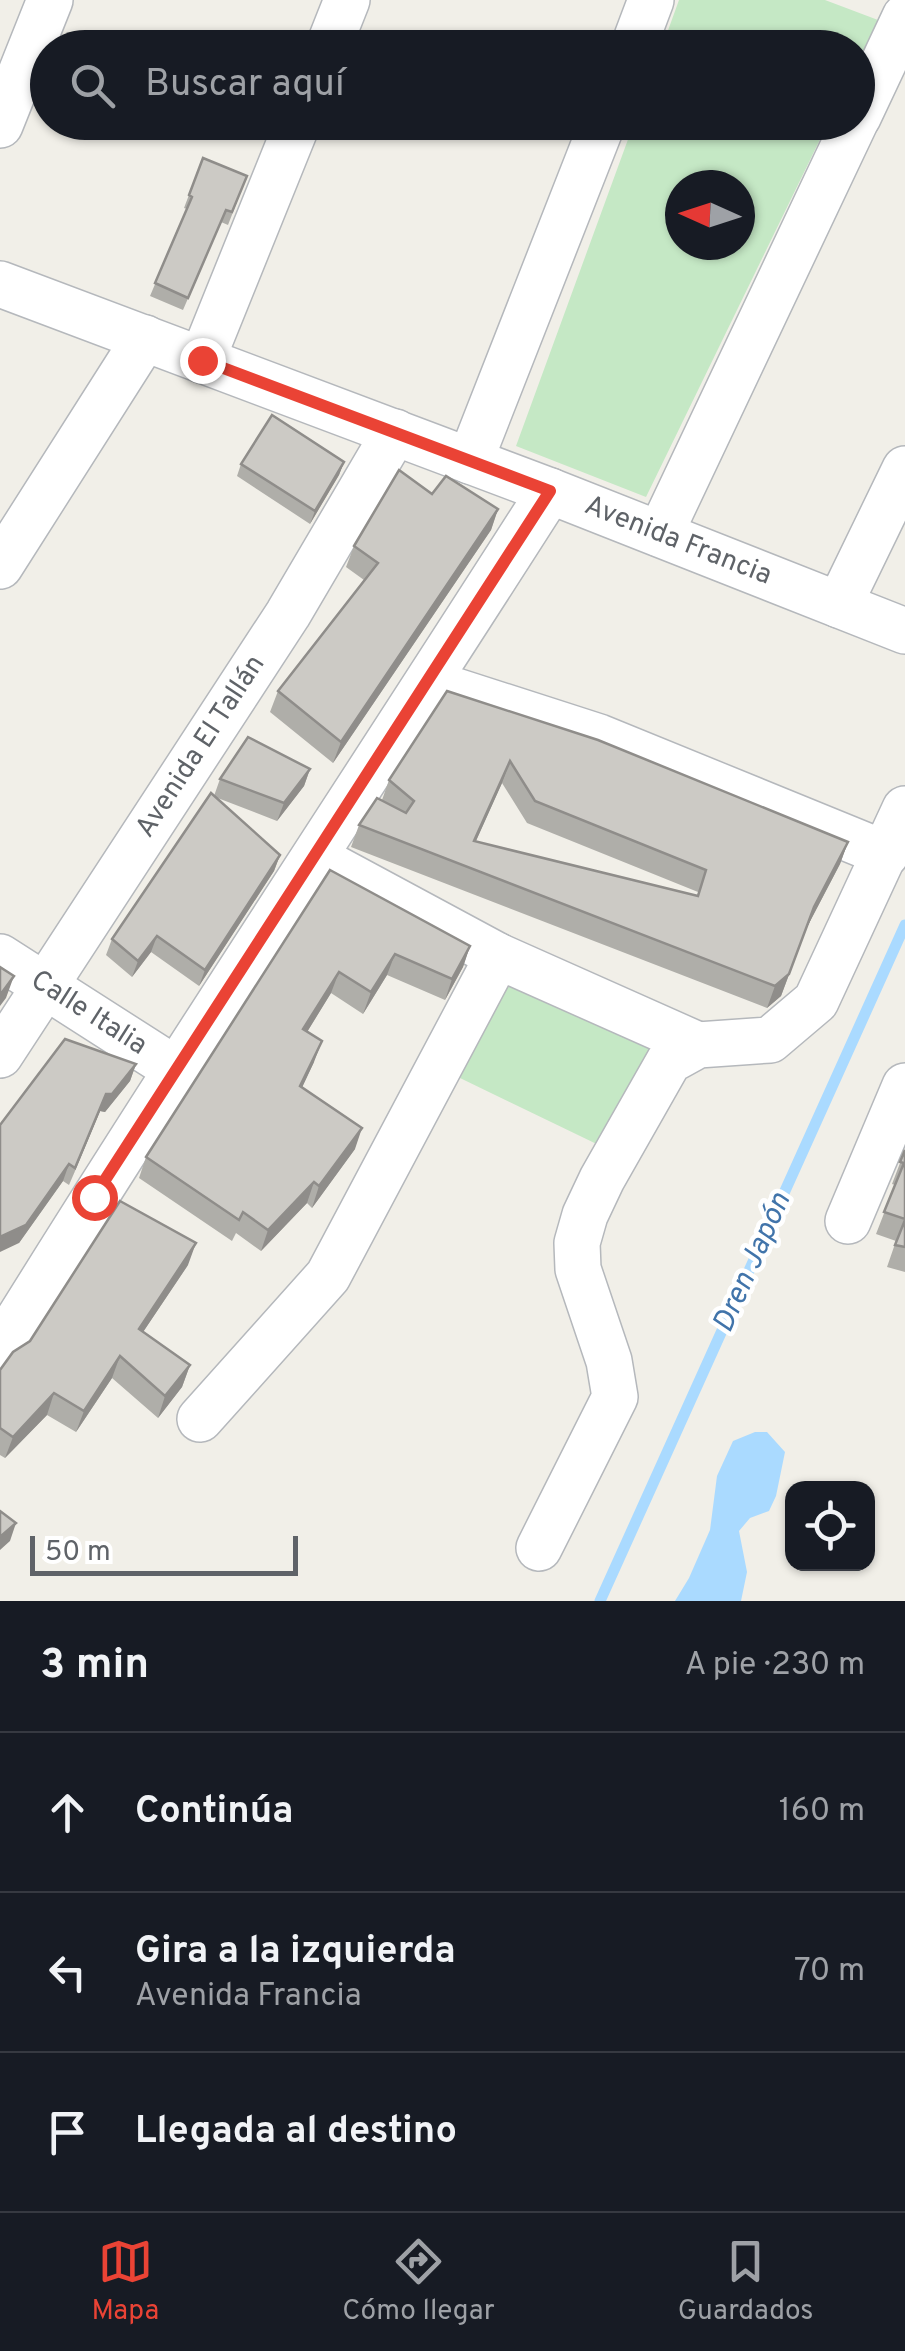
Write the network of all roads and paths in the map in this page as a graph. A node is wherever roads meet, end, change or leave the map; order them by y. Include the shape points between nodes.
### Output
1 (50, 0) edge
2 (347, 0) edge
3 (652, 0) edge
4 (905, 17) edge
5 (38, 30) edge
6 (335, 30) edge
7 (640, 30) edge
8 (30, 50) edge
9 (875, 80) edge
10 (0, 125) edge
11 (291, 140) edge
12 (596, 140) edge
13 (847, 140) edge
14 (0, 284) edge
15 (145, 338) junction
16 (202, 360) junction
17 (395, 432) junction
18 (470, 461) junction
19 (905, 469) edge
20 (550, 491) junction
21 (660, 534) junction
22 (0, 566) edge
23 (838, 604) junction
24 (905, 630) edge
25 (428, 682) junction
26 (905, 809) edge
27 (886, 854) junction
28 (316, 858) junction
29 (498, 956) junction
30 (0, 957) edge
31 (45, 987) junction
32 (698, 1045) junction
33 (0, 1055) edge
34 (175, 1069) junction
35 (905, 1086) edge
36 (848, 1221) dead end
37 (0, 1349) edge
38 (200, 1418) dead end
39 (539, 1548) dead end

1 - 5 street
2 - 6 street
3 - 7 street
4 - 9 street
8 - 10 street
11 - 16 street
12 - 18 street
13 - 21 street
14 - 15 street, Avenida Francia
15 - 16 street, Avenida Francia
15 - 22 street
16 - 17 street, Avenida Francia
17 - 18 street, Avenida Francia
17 - 31 street, Avenida El Tallán via 288,614
18 - 20 street, Avenida Francia
19 - 23 street
20 - 21 street, Avenida Francia
20 - 25 street
21 - 23 street, Avenida Francia
23 - 24 street, Avenida Francia
25 - 27 street via 599,737
25 - 28 street
26 - 27 street
27 - 32 street via 816,1001 770,1040
28 - 29 street
28 - 34 street
29 - 32 street
29 - 38 street via 328,1276
30 - 31 street, Calle Italia
31 - 33 street, Avenida El Tallán
31 - 34 street, Calle Italia
32 - 39 street via 669,1060 585,1215 578,1268 614,1397
34 - 37 street
35 - 36 street

